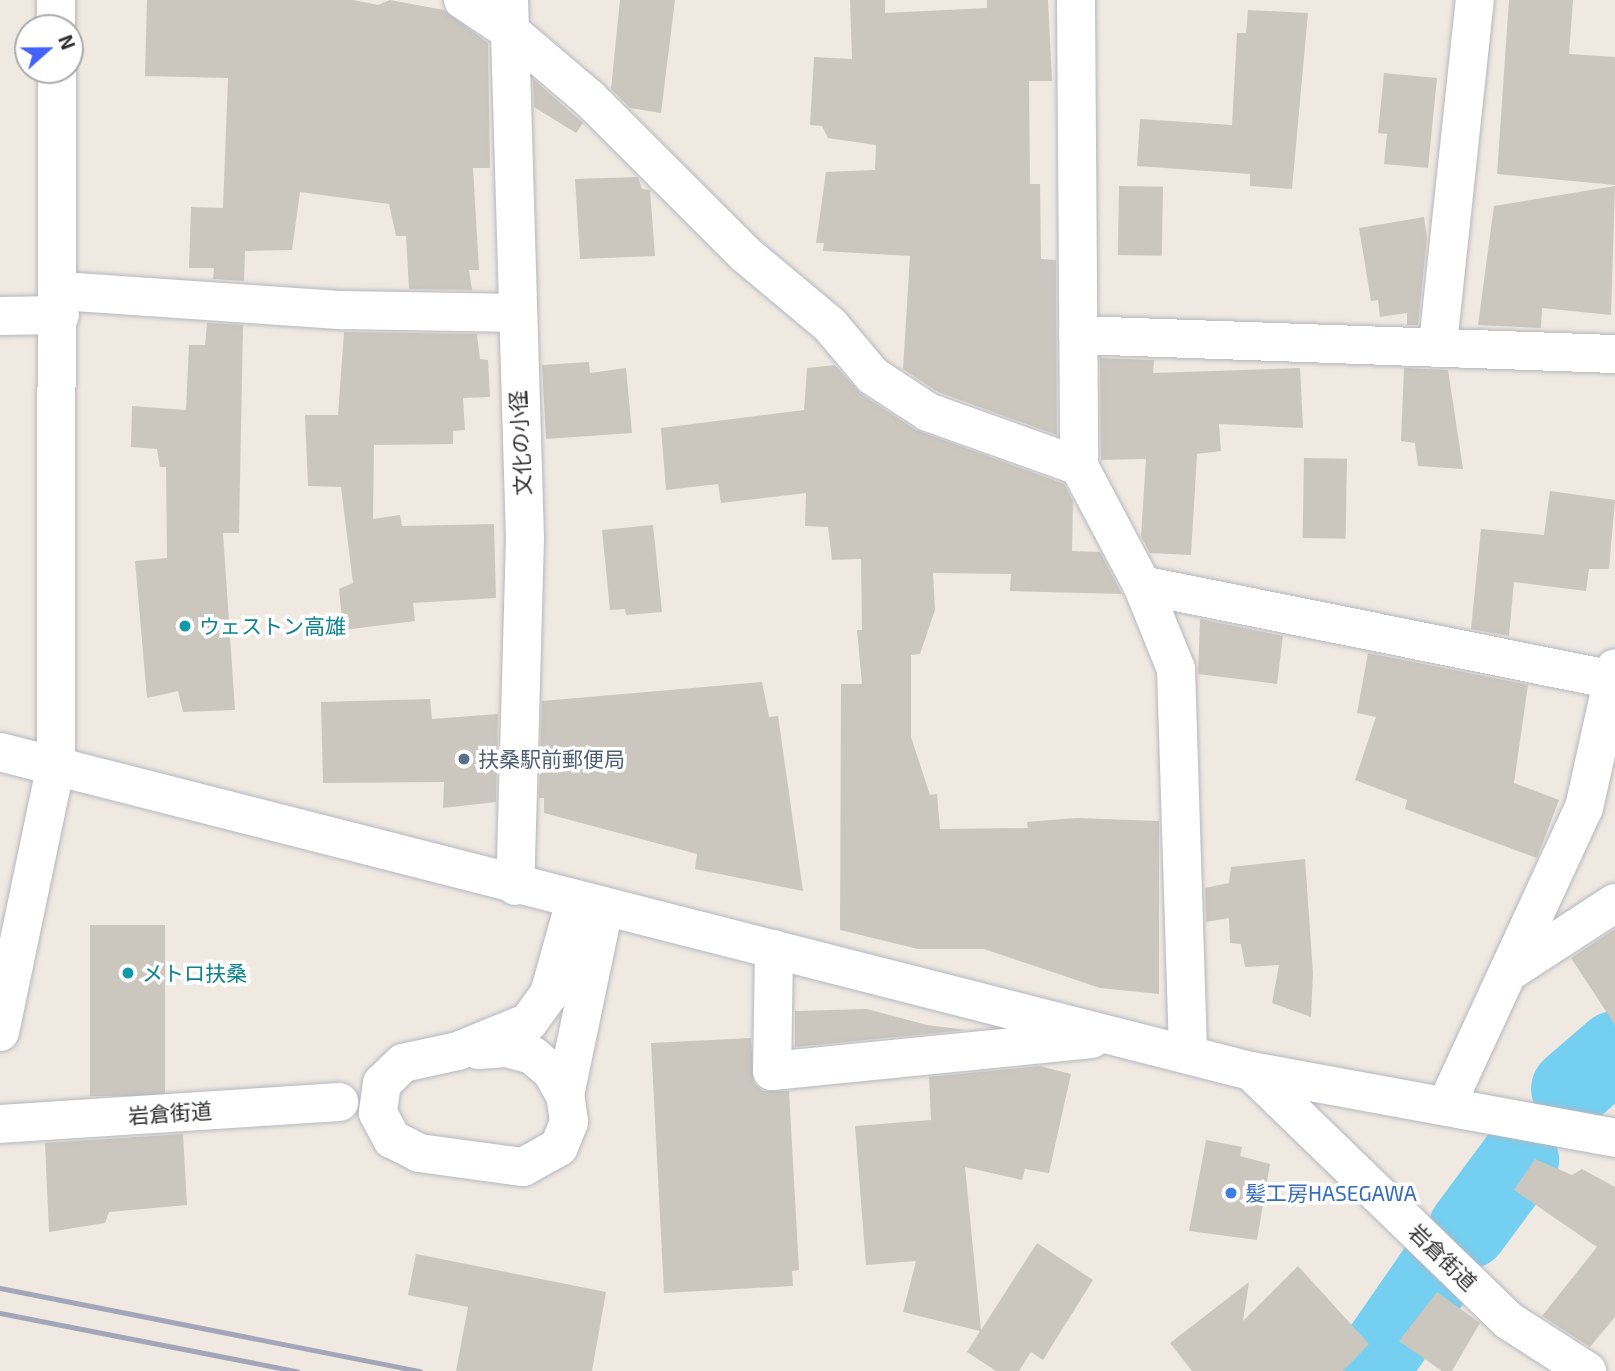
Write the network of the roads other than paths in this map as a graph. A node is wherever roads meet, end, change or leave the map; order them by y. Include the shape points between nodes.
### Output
1 (463, 0) edge
2 (1076, 0) edge
3 (1475, 0) edge
4 (509, 15) edge
5 (57, 84) edge
6 (60, 303) junction
7 (514, 313) junction
8 (0, 316) edge
9 (1078, 335) junction
10 (1438, 344) junction
11 (1615, 354) edge
12 (1079, 466) junction
13 (1142, 585) junction
14 (1614, 674) edge
15 (0, 752) edge
16 (56, 765) junction
17 (515, 886) junction
18 (1615, 902) edge
19 (590, 905) junction
20 (774, 949) junction
21 (1512, 970) junction
22 (0, 1032) edge
23 (1115, 1037) junction
24 (458, 1051) junction
25 (1188, 1051) junction
26 (1251, 1071) junction
27 (565, 1095) junction
28 (339, 1102) dead end
29 (1446, 1106) junction
30 (0, 1124) edge
31 (1615, 1138) edge
32 (1587, 1371) edge

1 - 4 street
2 - 9 street
3 - 10 street
4 - 7 street, 文化の小径
4 - 12 street via 745,254 830,325 873,376 928,412
5 - 6 street
6 - 7 street
6 - 8 street
6 - 16 street
7 - 17 street, 文化の小径 via 524,538
9 - 10 street
9 - 12 street
10 - 11 street
12 - 13 street
13 - 14 street
13 - 25 street via 1176,669
14 - 21 street via 1584,808
15 - 16 street
16 - 17 street
16 - 22 street
17 - 19 street
18 - 21 street
19 - 20 street
19 - 24 street via 538,1015 520,1029
19 - 27 street
20 - 23 street
20 - 23 street via 772,1071
21 - 29 street
23 - 25 street
24 - 27 street via 506,1048 532,1055 552,1072
24 - 27 street via 403,1063 382,1083 377,1097 382,1127 405,1148 523,1167 537,1164 566,1136
25 - 26 street
26 - 29 street
26 - 32 street, 岩倉街道 via 1509,1321
28 - 30 street, 岩倉街道
29 - 31 street

